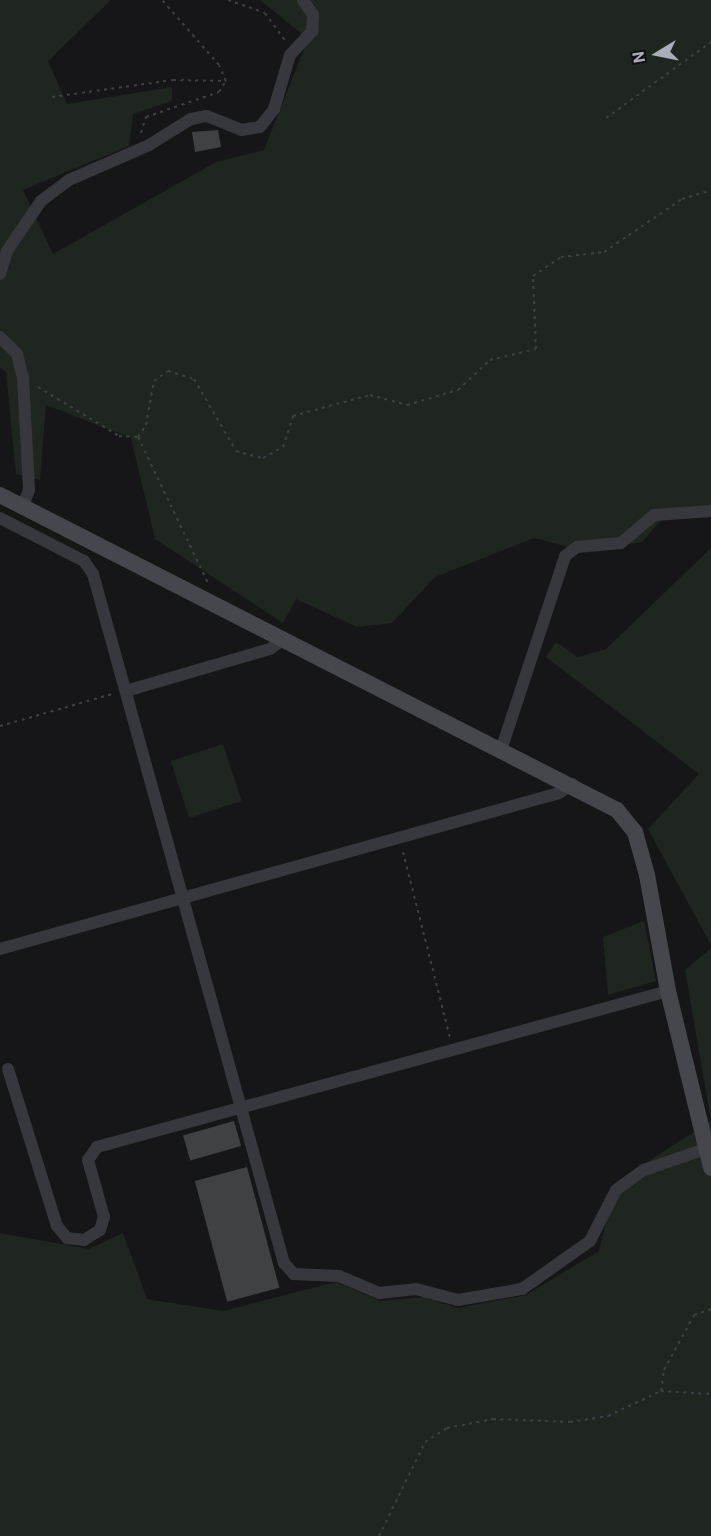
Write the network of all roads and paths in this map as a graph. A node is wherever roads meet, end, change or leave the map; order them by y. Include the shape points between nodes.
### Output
1 (162, 0) edge
2 (228, 0) edge
3 (303, 0) edge
4 (711, 42) edge
5 (290, 55) junction
6 (226, 81) junction
7 (51, 97) dead end
8 (606, 118) dead end
9 (149, 145) junction
10 (711, 190) edge
11 (0, 274) edge
12 (0, 337) edge
13 (23, 378) junction
14 (138, 437) junction
15 (0, 495) edge
16 (23, 506) junction
17 (711, 511) edge
18 (0, 518) edge
19 (217, 605) junction
20 (284, 639) junction
21 (126, 690) junction
22 (0, 726) edge
23 (501, 750) junction
24 (572, 784) junction
25 (399, 838) junction
26 (182, 898) junction
27 (0, 949) edge
28 (668, 991) junction
29 (453, 1049) junction
30 (8, 1069) dead end
31 (240, 1107) junction
32 (705, 1149) junction
33 (711, 1168) edge
34 (711, 1309) edge
35 (661, 1391) junction
36 (711, 1394) edge
37 (379, 1536) edge

1 - 6 path via 219,65
2 - 5 path via 265,13 280,27
3 - 5 street via 313,15 312,31
4 - 8 path
5 - 9 street via 274,109 260,128 241,130 207,116 191,119
6 - 7 path via 162,81
6 - 9 path via 219,92 146,117 140,132
9 - 11 street via 69,180 41,201 7,251
10 - 14 path via 682,199 604,252 561,257 533,276 536,349 490,360 458,390 407,405 370,395 293,416 283,447 263,458 236,451 194,379 168,371 154,381 146,425
12 - 13 street via 17,354
13 - 14 path via 119,436
13 - 16 street via 29,490
14 - 19 path
15 - 16 street
16 - 19 street
17 - 23 street via 654,515 621,543 578,547 565,556
18 - 21 street via 84,561 93,574
19 - 20 street
20 - 21 street via 270,649
20 - 23 street
21 - 22 path
21 - 26 street
23 - 24 street
24 - 25 street via 559,793
24 - 28 street via 617,810 635,832
25 - 26 street
25 - 29 path
26 - 27 street
26 - 31 street
28 - 29 street
28 - 32 street
29 - 31 street
30 - 31 street via 57,1226 67,1238 84,1240 100,1230 104,1217 88,1160 98,1147
31 - 32 street via 284,1263 294,1274 339,1276 379,1293 416,1289 458,1300 522,1289 590,1241 616,1190 644,1170
32 - 33 street
34 - 35 path via 694,1316 664,1370
35 - 36 path
35 - 37 path via 608,1416 570,1422 493,1419 447,1428 425,1442 410,1465

